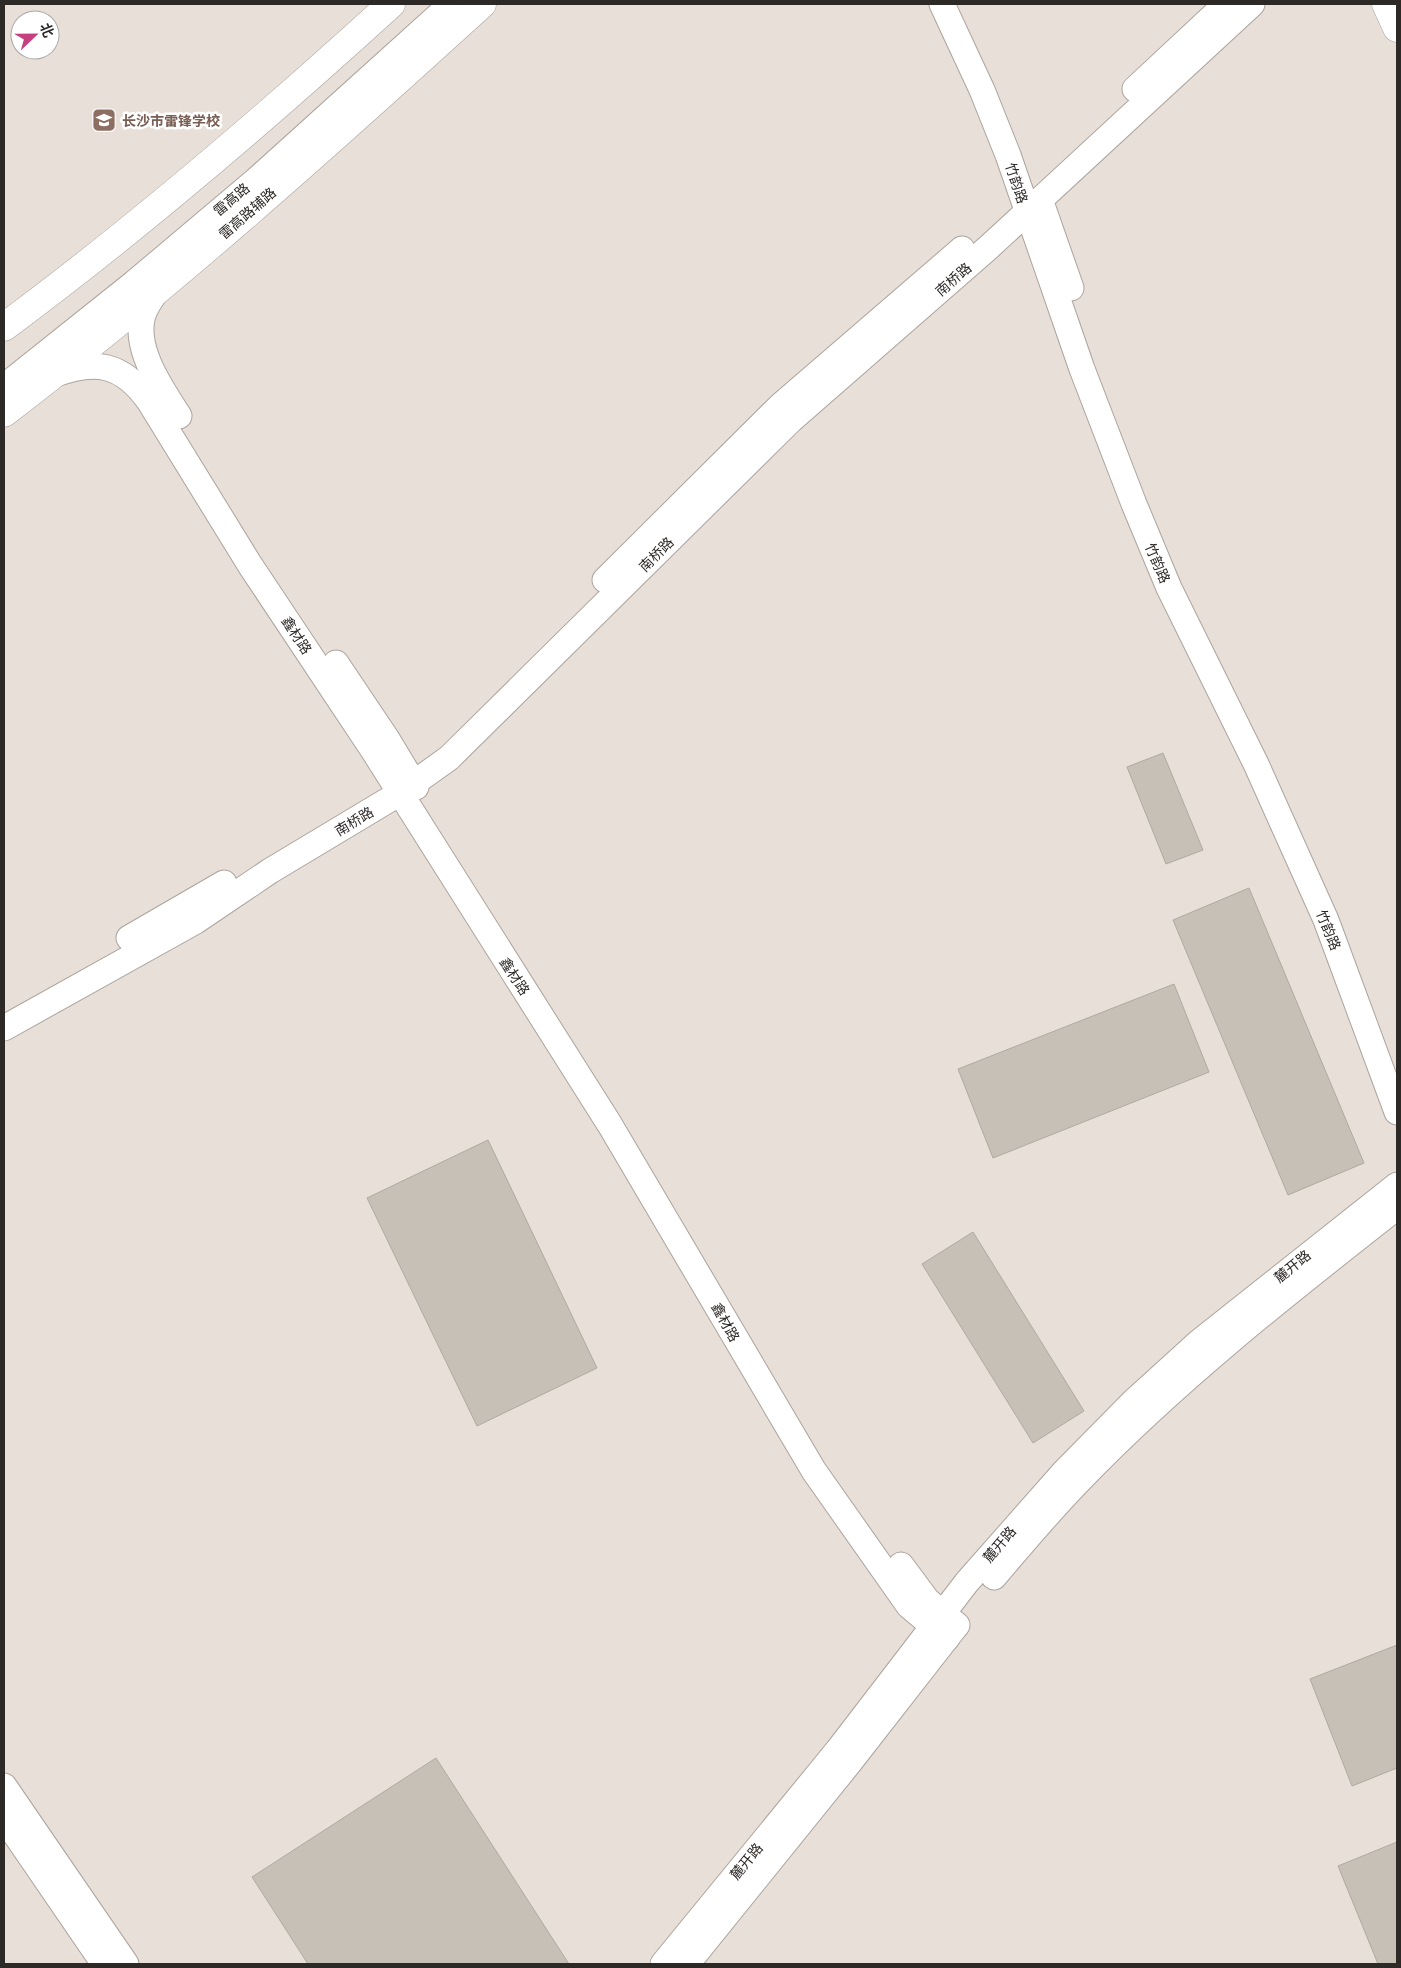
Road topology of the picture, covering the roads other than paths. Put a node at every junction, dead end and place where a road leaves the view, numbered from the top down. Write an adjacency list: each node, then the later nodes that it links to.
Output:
1 (391, 4): 13 (main road)
2 (436, 4): 14 (street, 雷高路)
3 (449, 4): 16 (street, 雷高路)
4 (482, 4): 12 (main road, 雷高路辅路)
5 (942, 4): 11 (main road, 竹韵路)
6 (959, 4): 11 (main road, 竹韵路)
7 (1226, 4): 11 (main road, 南桥路)
8 (1252, 4): 11 (main road, 南桥路)
9 (1386, 4): 10 (main road)
10 (1397, 28)
11 (1031, 198): 18 (main road, 南桥路); 21 (main road, 竹韵路); 22 (main road, 竹韵路)
12 (156, 292): 15 (main road, 雷高路辅路); 18 (main road, 鑫材路)
13 (4, 327)
14 (4, 373)
15 (53, 376): 17 (main road, 雷高路辅路); 18 (main road, 鑫材路)
16 (4, 385)
17 (4, 413)
18 (403, 782): 19 (main road, 南桥路); 20 (main road, 南桥路); 25 (main road, 鑫材路)
19 (4, 1008)
20 (4, 1028)
21 (1397, 1065)
22 (1397, 1112)
23 (1397, 1185): 25 (main road, 麓开路)
24 (1397, 1207): 25 (main road, 麓开路)
25 (945, 1626): 30 (main road, 麓开路); 31 (main road, 麓开路)
26 (4, 1786): 29 (main road)
27 (4, 1818): 28 (main road)
28 (104, 1964)
29 (126, 1964)
30 (663, 1964)
31 (687, 1964)

